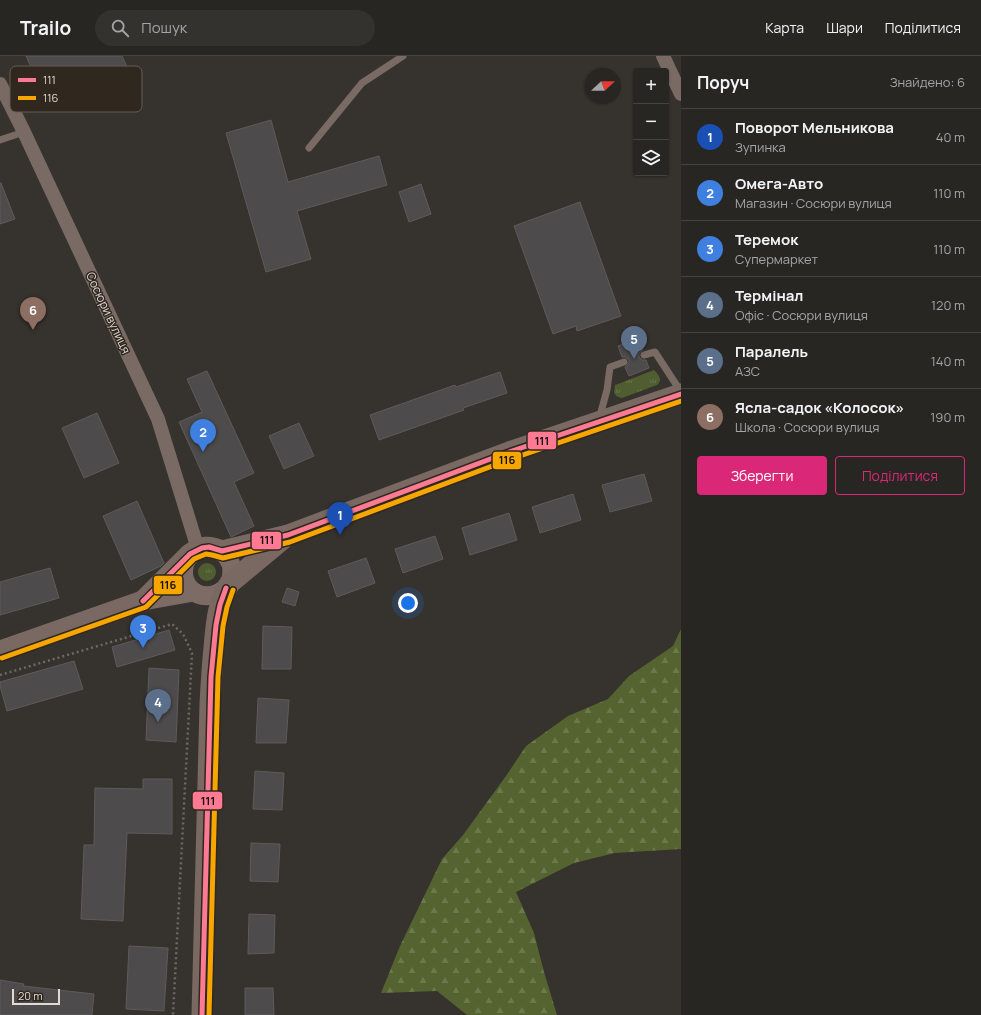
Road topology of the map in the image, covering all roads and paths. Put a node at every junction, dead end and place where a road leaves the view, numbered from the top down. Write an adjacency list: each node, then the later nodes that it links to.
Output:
1 (403, 56): 9 (lane)
2 (663, 56): 4 (street)
3 (0, 84): 5 (street, Сосюри вулиця)
4 (681, 94)
5 (10, 104)
6 (14, 112): 7 (street, Сосюри вулиця)
7 (24, 132): 8 (lane); 16 (street, Сосюри вулиця)
8 (0, 140)
9 (309, 148)
10 (644, 355): 12 (lane)
11 (624, 362): 13 (lane)
12 (681, 393): 13 (main road)
13 (598, 422): 14 (main road)
14 (288, 535): 15 (main road); 17 (main road)
15 (222, 551): 16 (main road); 17 (main road)
16 (194, 552): 18 (main road); 19 (main road)
17 (228, 586): 18 (main road); 23 (main road)
18 (194, 592): 19 (main road)
19 (143, 601): 20 (main road)
20 (0, 652)
21 (0, 675): 22 (path)
22 (173, 1015)
23 (202, 1015)

